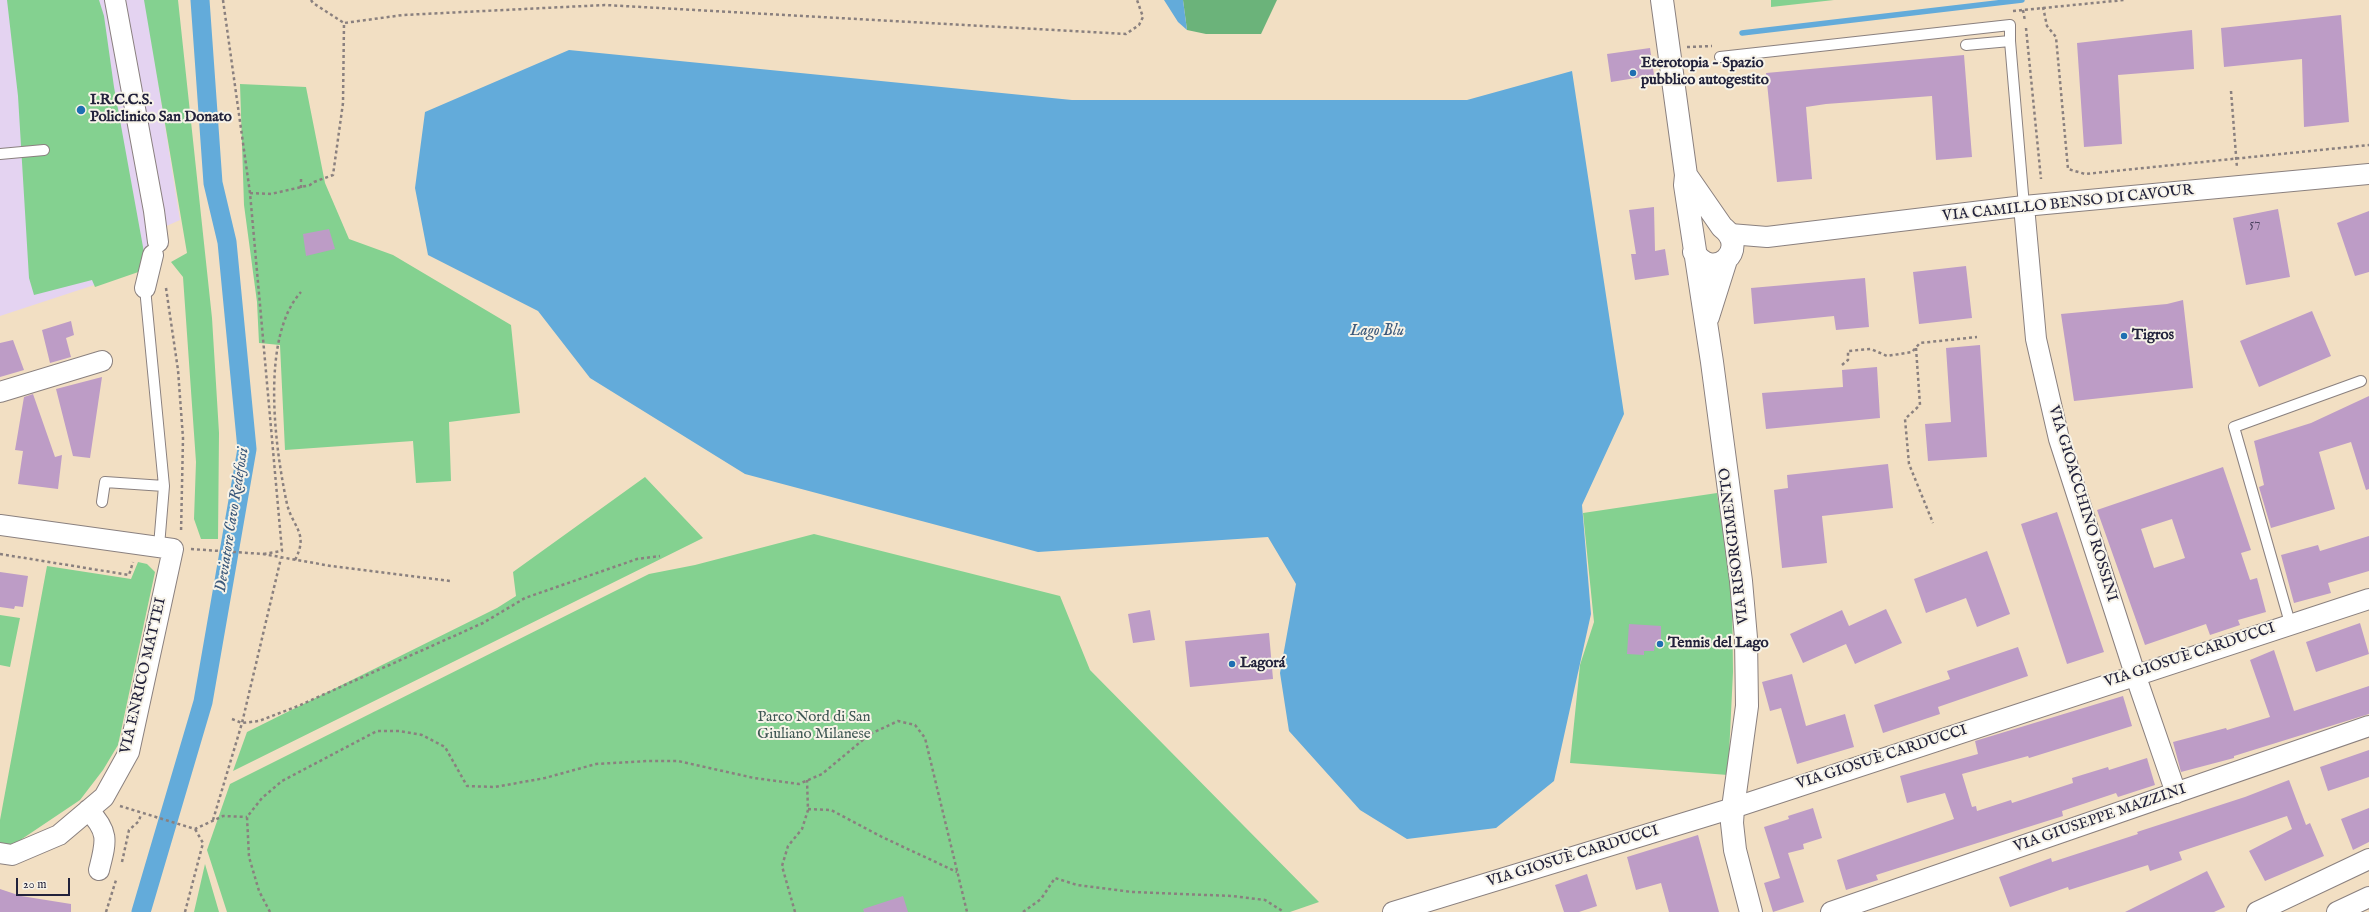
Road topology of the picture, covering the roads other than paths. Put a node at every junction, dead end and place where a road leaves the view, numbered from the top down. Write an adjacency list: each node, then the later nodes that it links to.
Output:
1 (115, 0): 13 (street)
2 (1662, 0): 9 (street, VIA RISORGIMENTO)
3 (2010, 41): 4 (lane); 5 (lane); 10 (lane)
4 (1966, 46)
5 (1720, 57)
6 (44, 150): 7 (lane)
7 (0, 154)
8 (2369, 174): 10 (street, VIA CAMILLO BENSO DI CAVOUR)
9 (1686, 176): 11 (street, VIA RISORGIMENTO); 12 (street, VIA RISORGIMENTO)
10 (2024, 206): 11 (street, VIA CAMILLO BENSO DI CAVOUR); 24 (street, VIA GIOACCHINO ROSSINI)
11 (1728, 242): 12 (street); 12 (street); 14 (street, VIA RISORGIMENTO)
12 (1694, 248): 14 (street, VIA RISORGIMENTO)
13 (144, 288): 18 (lane)
14 (1706, 322): 27 (street, VIA RISORGIMENTO)
15 (102, 361): 17 (street)
16 (2361, 381): 23 (lane)
17 (0, 392)
18 (164, 486): 19 (lane); 21 (lane)
19 (102, 502)
20 (0, 525): 21 (street)
21 (166, 547): 28 (street, VIA ENRICO MATTEI)
22 (2369, 599): 23 (street, VIA GIOSUÈ CARDUCCI)
23 (2290, 623): 24 (street, VIA GIOSUÈ CARDUCCI)
24 (2135, 674): 26 (street, VIA GIOACCHINO ROSSINI); 27 (street, VIA GIOSUÈ CARDUCCI)
25 (2369, 726): 26 (street, VIA GIUSEPPE MAZZINI)
26 (2176, 793): 35 (street, VIA GIUSEPPE MAZZINI)
27 (1733, 808): 33 (street, VIA GIOSUÈ CARDUCCI); 34 (street, VIA RISORGIMENTO)
28 (88, 810): 29 (street, VIA ENRICO MATTEI); 31 (street)
29 (0, 853)
30 (2369, 859): 36 (street)
31 (99, 870)
32 (2369, 897): 37 (street)
33 (1393, 912)
34 (1751, 912)
35 (1831, 912)
36 (2258, 912)
37 (2337, 912)

